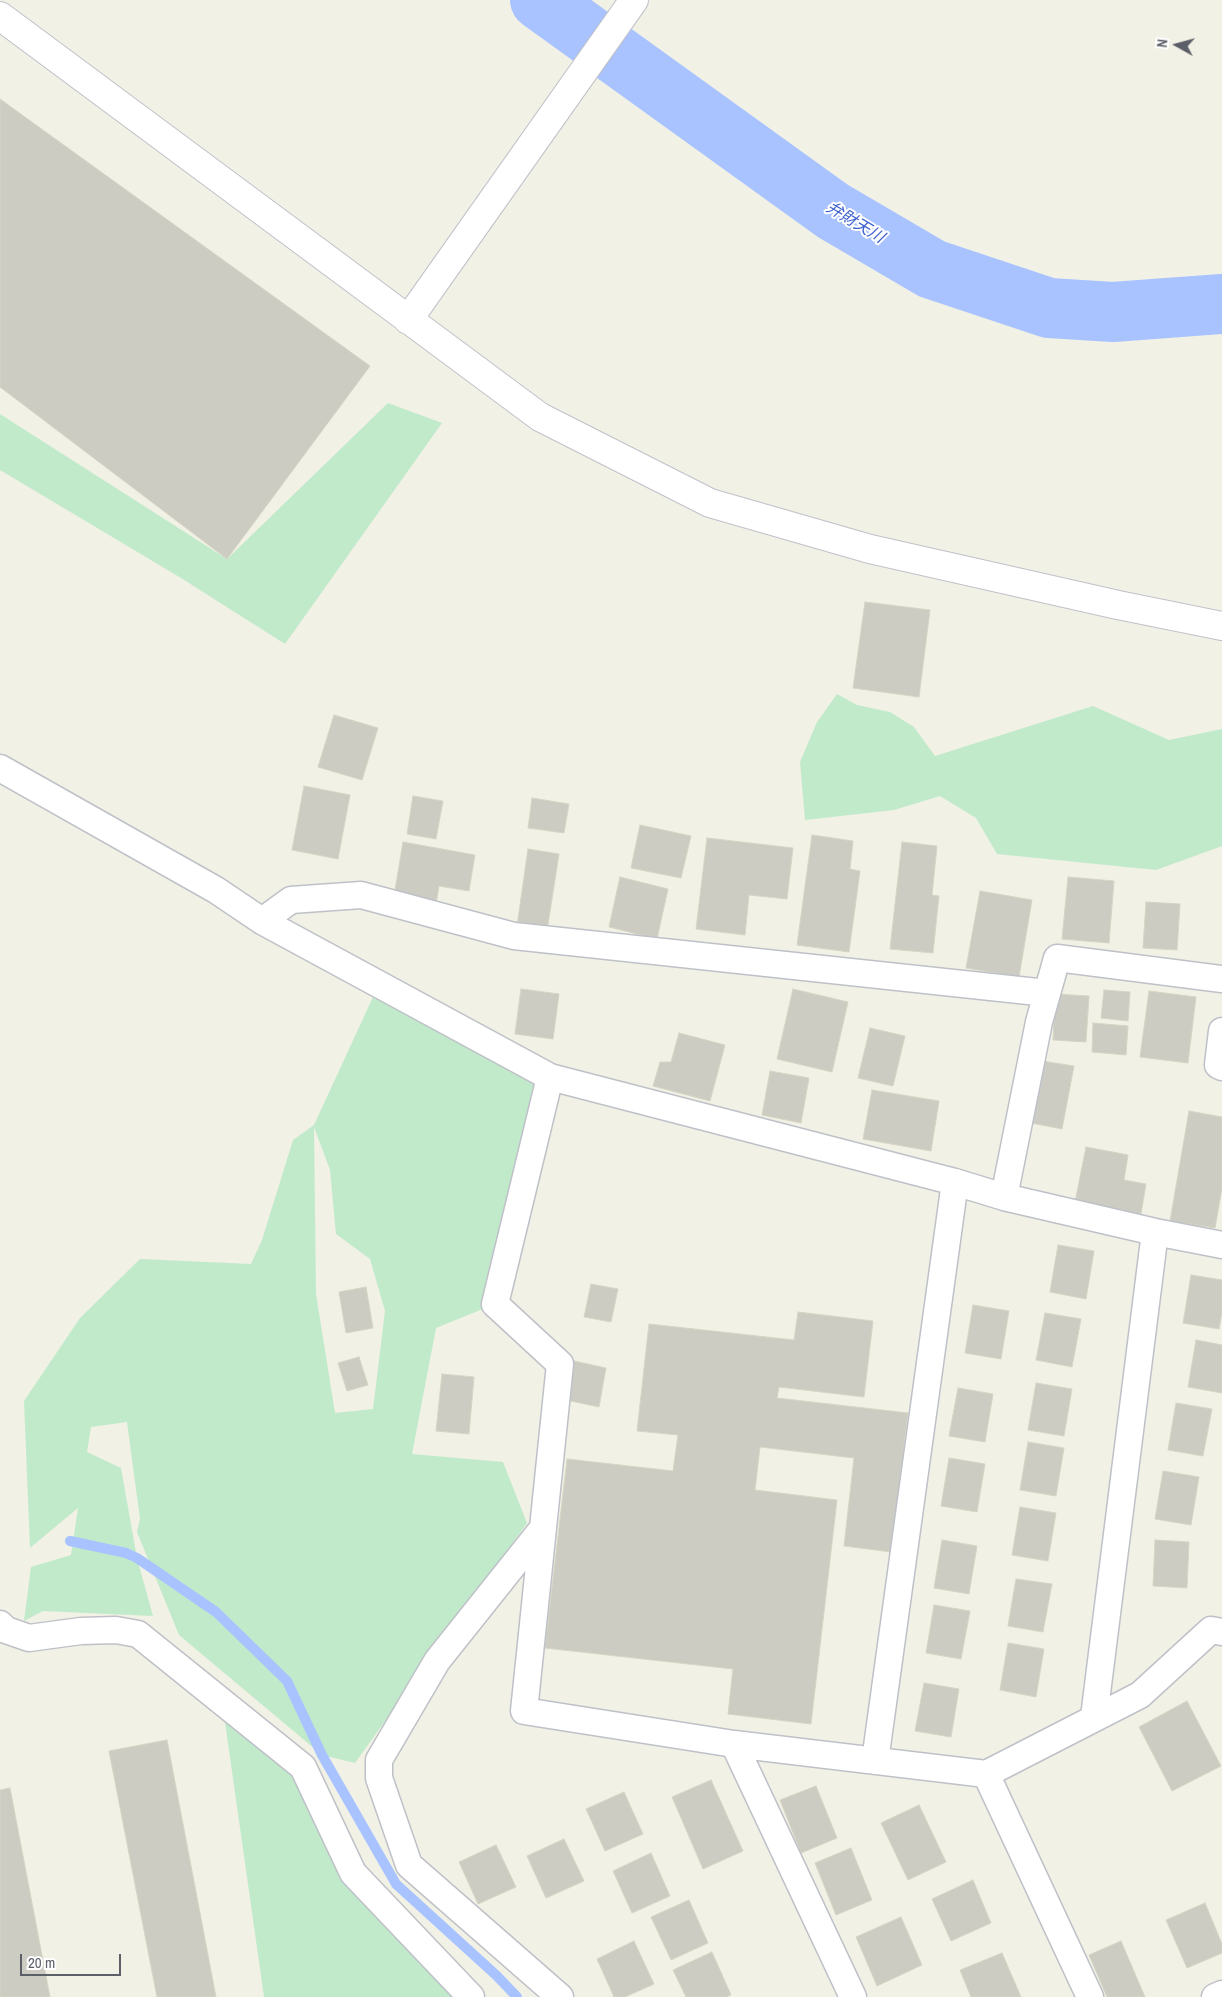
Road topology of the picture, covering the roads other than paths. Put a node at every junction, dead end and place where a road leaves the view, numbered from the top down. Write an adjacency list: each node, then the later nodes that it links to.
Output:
1 (634, 0): 3 (street)
2 (0, 16): 3 (street)
3 (408, 320): 4 (street)
4 (1222, 626)
5 (0, 768): 6 (street)
6 (262, 921): 8 (street); 11 (street)
7 (1222, 979): 8 (street)
8 (1046, 993): 13 (street)
9 (1222, 1031): 10 (street)
10 (1222, 1067)
11 (550, 1077): 12 (street); 16 (street)
12 (955, 1182): 13 (street); 21 (street)
13 (1004, 1197): 14 (street)
14 (1155, 1232): 15 (street); 19 (street)
15 (1222, 1245)
16 (543, 1528): 20 (street); 25 (street)
17 (0, 1624): 24 (street)
18 (1222, 1632): 19 (street)
19 (1094, 1717): 22 (street)
20 (734, 1744): 21 (street); 26 (street)
21 (875, 1761): 22 (street)
22 (986, 1774): 27 (street)
23 (1222, 1994): 28 (street)
24 (471, 1997)
25 (560, 1997)
26 (853, 1997)
27 (1090, 1997)
28 (1215, 1997)

